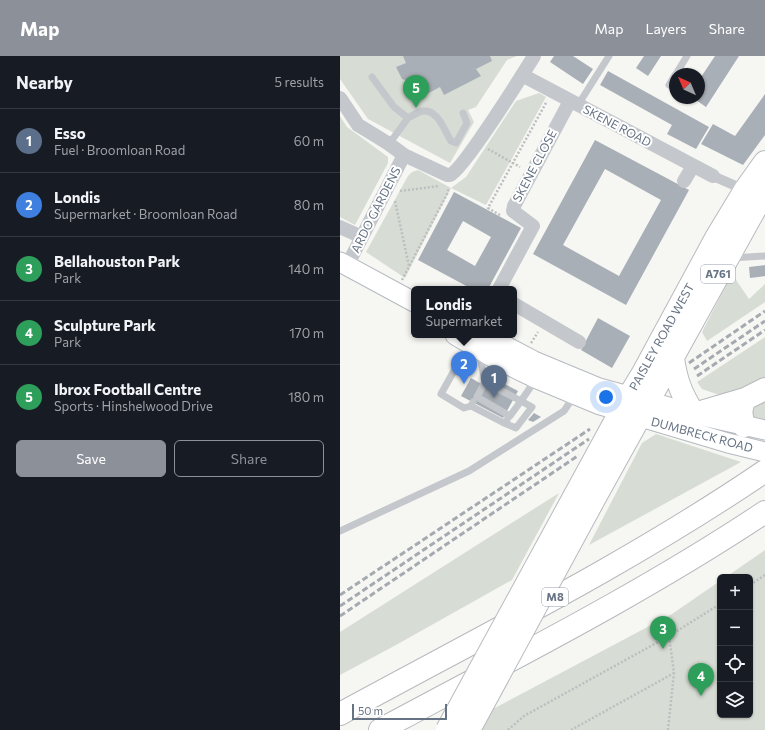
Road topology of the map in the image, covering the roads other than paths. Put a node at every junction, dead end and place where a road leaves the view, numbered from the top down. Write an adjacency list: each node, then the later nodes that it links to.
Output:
1 (534, 56): 5 (street)
2 (609, 56): 8 (lane)
3 (686, 56): 4 (lane)
4 (679, 68)
5 (522, 75): 8 (street, SKENE ROAD); 12 (street)
6 (372, 77): 10 (lane)
7 (340, 98): 11 (street)
8 (574, 103): 14 (street, SKENE ROAD); 23 (street, SKENE CLOSE)
9 (463, 113): 10 (lane)
10 (408, 118): 11 (lane)
11 (389, 144): 12 (street)
12 (404, 155): 19 (street, ARDO GARDENS)
13 (765, 162): 17 (main road, PAISLEY ROAD WEST / A761)
14 (692, 166): 15 (street, SKENE ROAD); 16 (street)
15 (713, 176): 17 (street)
16 (684, 182)
17 (758, 199): 21 (main road, PAISLEY ROAD WEST / A761); 38 (main road, PAISLEY ROAD WEST / A761)
18 (340, 227): 19 (street)
19 (362, 237): 22 (street, ARDO GARDENS)
20 (765, 256): 21 (lane)
21 (727, 258): 29 (main road, PAISLEY ROAD WEST / A761)
22 (344, 264): 24 (main road)
23 (501, 286)
24 (409, 300)
25 (517, 306): 27 (street)
26 (463, 338): 28 (main road)
27 (579, 342)
28 (479, 344): 30 (main road); 31 (lane); 37 (lane); 38 (main road)
29 (673, 358): 38 (main road, PAISLEY ROAD WEST / A761); 39 (main road)
30 (536, 379): 33 (main road); 36 (lane)
31 (485, 382): 34 (lane); 36 (lane)
32 (765, 390): 35 (main road)
33 (576, 394): 38 (main road); 47 (lane)
34 (477, 397): 37 (lane); 40 (lane)
35 (745, 399): 39 (main road); 42 (main road)
36 (521, 401): 40 (lane); 41 (lane)
37 (471, 406): 41 (lane)
38 (635, 407): 39 (main road, DUMBRECK ROAD); 43 (main road, DUMBRECK ROAD); 45 (main road, PAISLEY ROAD WEST / A761)
39 (694, 414): 42 (main road, DUMBRECK ROAD)
40 (510, 416): 41 (lane)
41 (504, 423)
42 (755, 428): 43 (main road)
43 (759, 450)
44 (765, 471): 48 (main road, M8)
45 (584, 499): 52 (main road, A761, bridge); 55 (main road, bridge)
46 (765, 512): 50 (main road)
47 (340, 531)
48 (595, 576): 49 (main road); 51 (main road, M8)
49 (340, 698)
50 (425, 706): 53 (main road); 54 (main road)
51 (340, 714)
52 (469, 729)
53 (380, 730)
54 (390, 730)
55 (447, 730)

